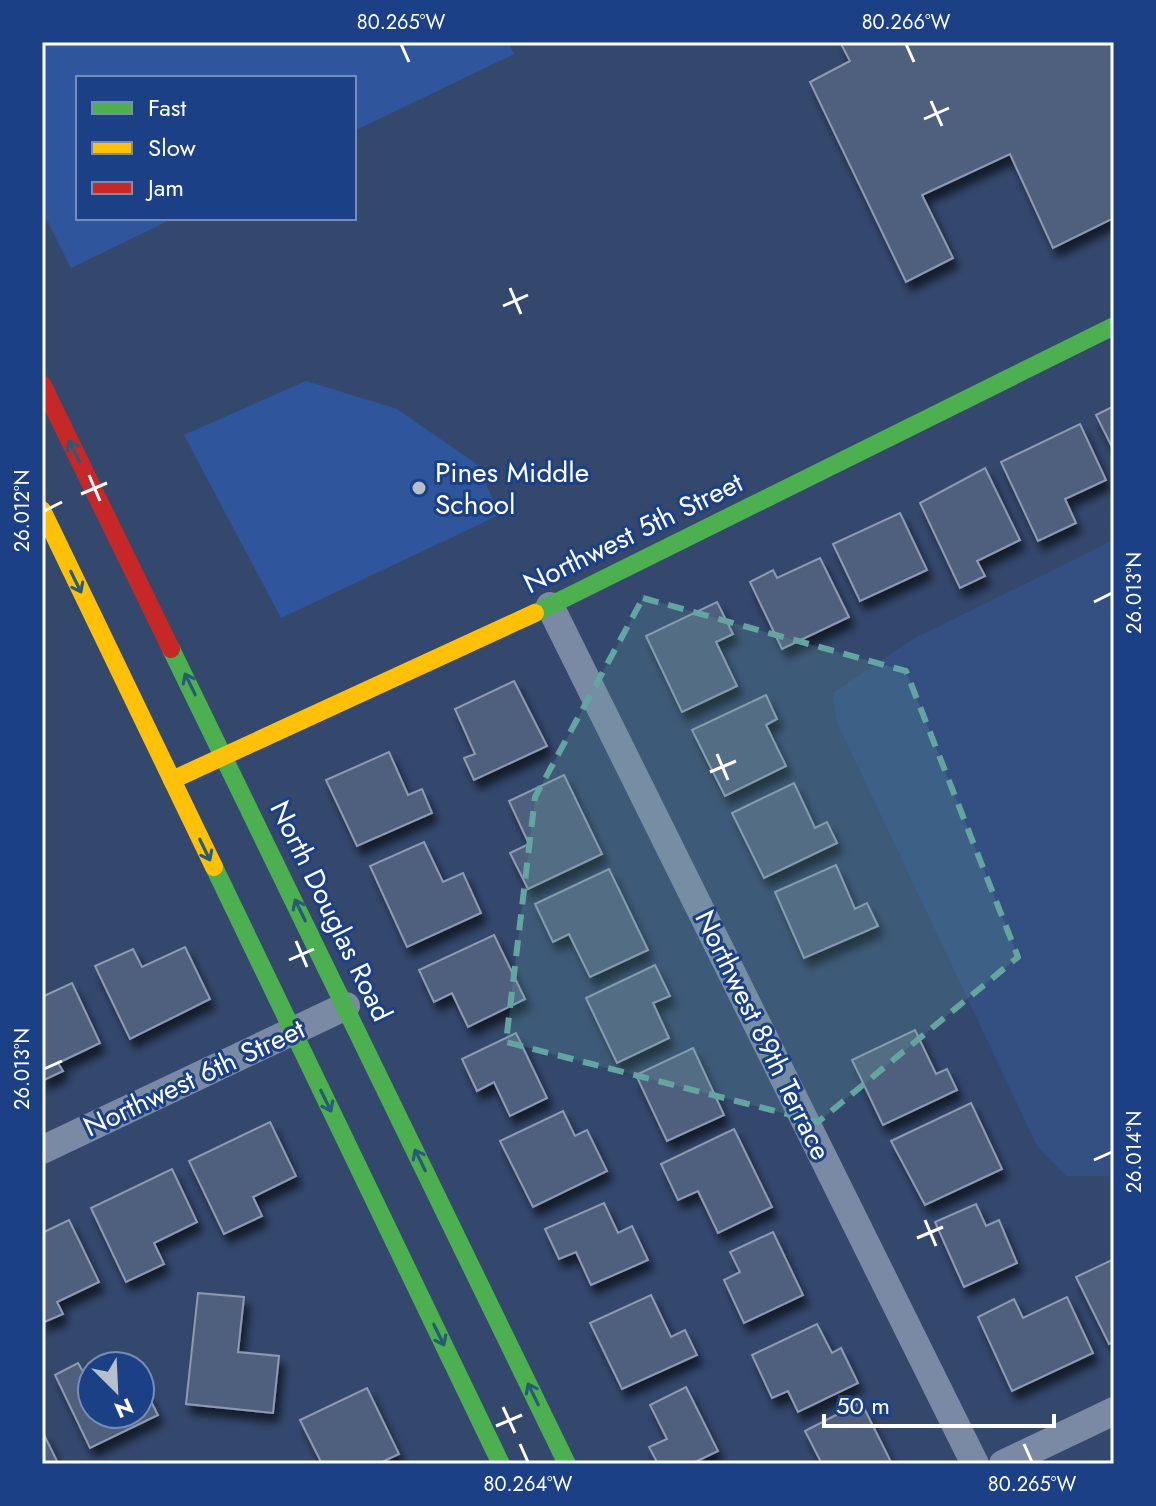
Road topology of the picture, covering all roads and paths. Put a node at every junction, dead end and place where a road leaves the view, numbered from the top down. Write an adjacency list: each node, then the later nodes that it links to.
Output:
1 (1114, 326): 4 (main road, Northwest 5th Street)
2 (42, 384): 5 (main road, North Douglas Road, one-way to 2)
3 (42, 510): 6 (main road, one-way to 6)
4 (550, 606): 5 (main road, Northwest 5th Street); 13 (street, Northwest 89th Terrace)
5 (224, 754): 6 (main road, Northwest 5th Street); 7 (main road, North Douglas Road, one-way to 5)
6 (172, 780): 8 (main road, one-way to 8)
7 (346, 1006): 8 (street, Northwest 6th Street); 12 (main road, North Douglas Road, one-way to 7)
8 (292, 1031): 9 (street, Northwest 6th Street); 11 (main road, one-way to 11)
9 (42, 1150)
10 (1114, 1411): 14 (street)
11 (501, 1464)
12 (567, 1464)
13 (975, 1464)
14 (1003, 1464)

